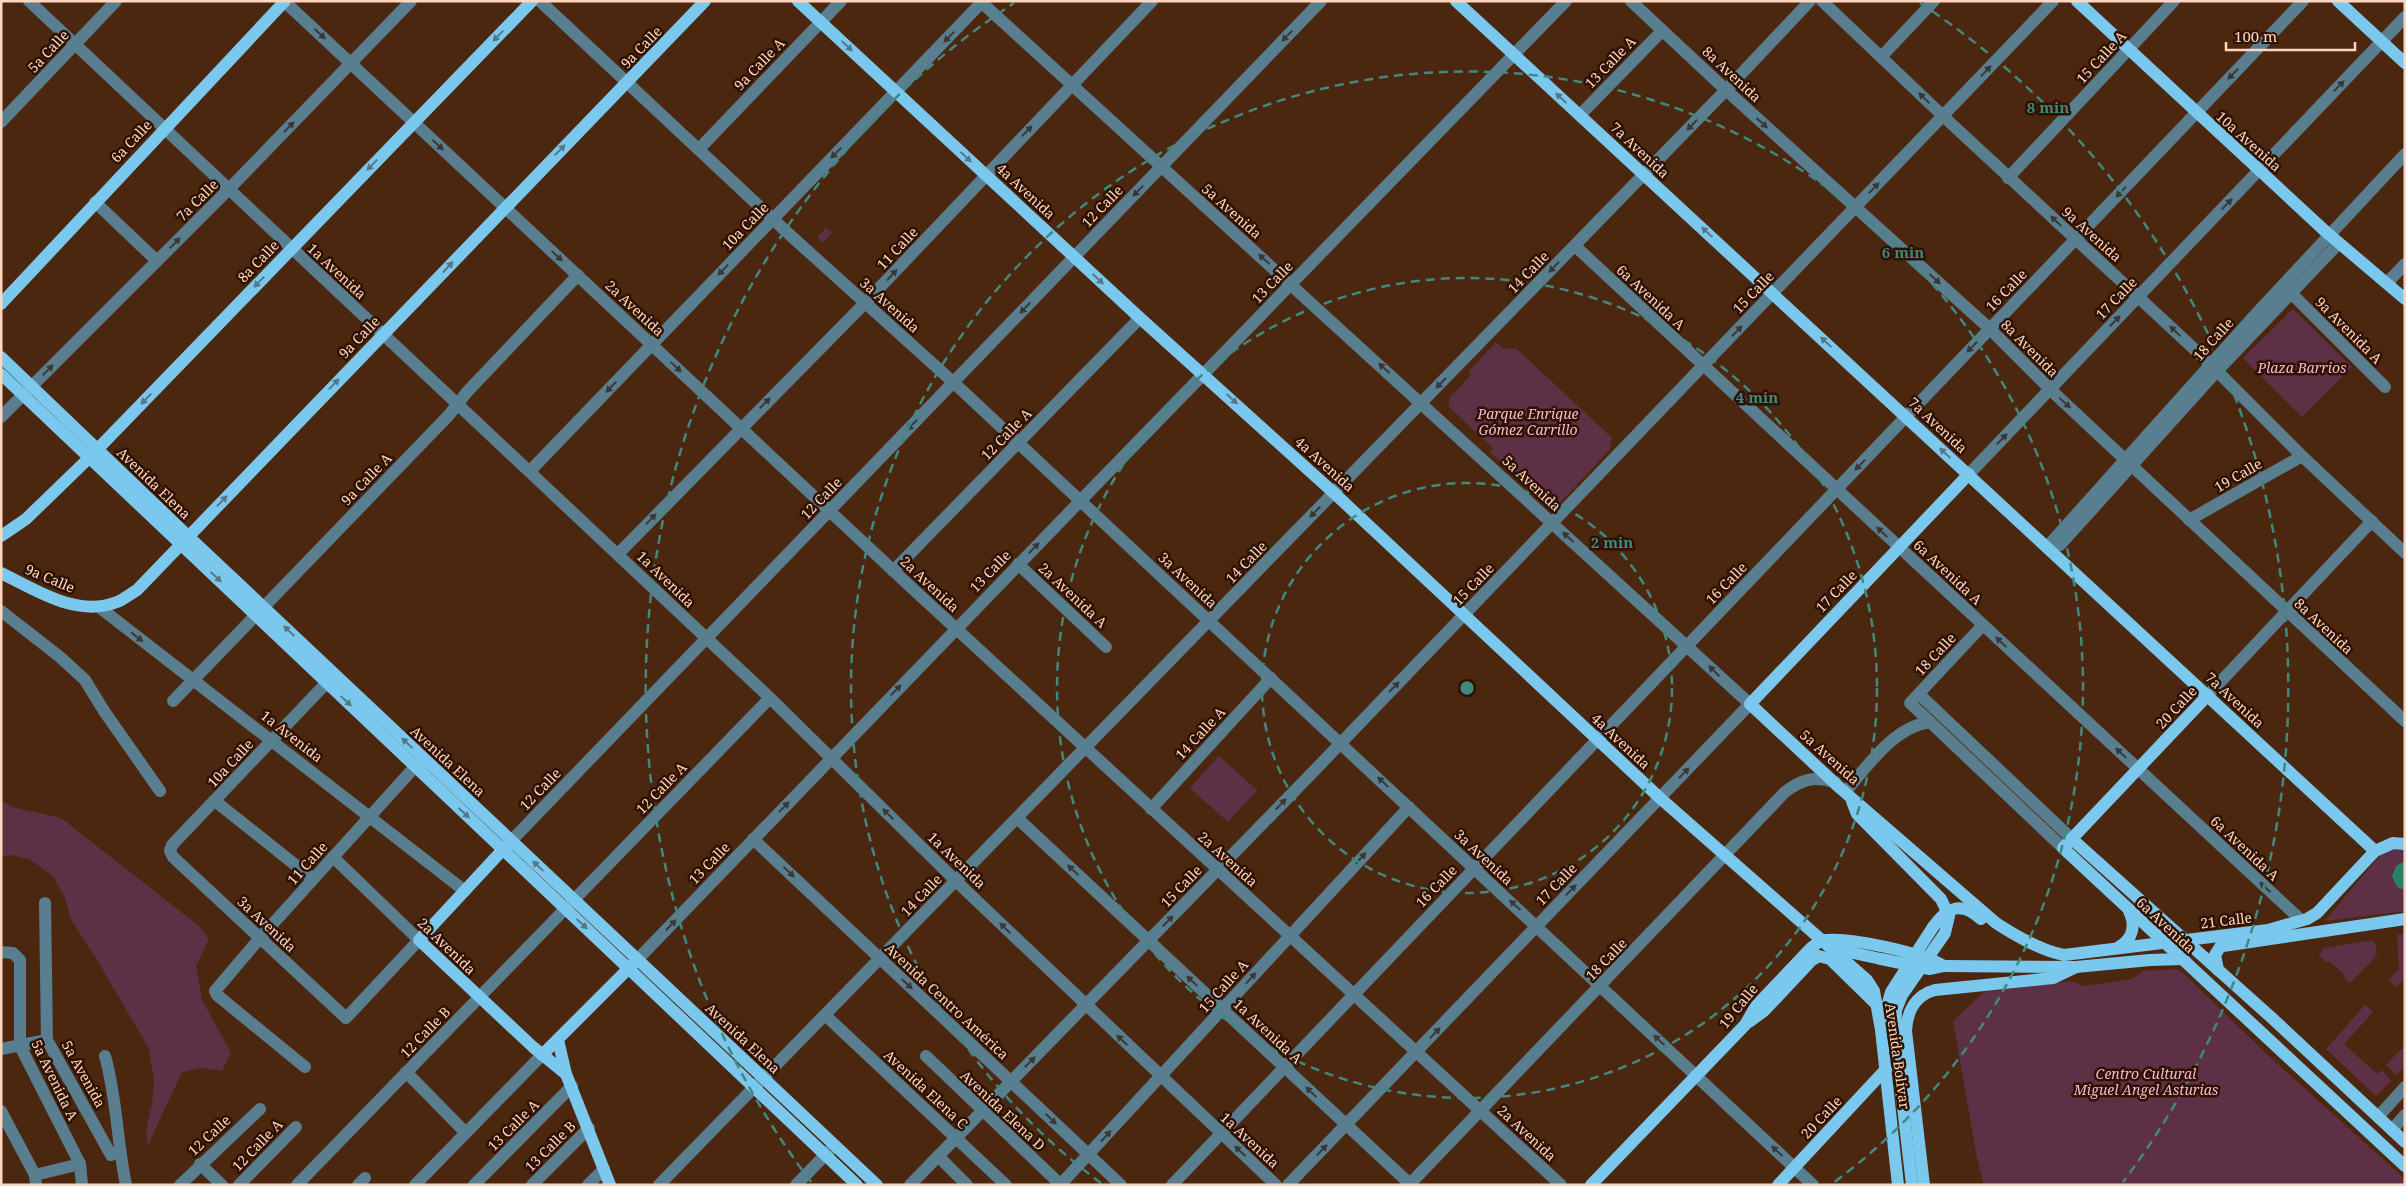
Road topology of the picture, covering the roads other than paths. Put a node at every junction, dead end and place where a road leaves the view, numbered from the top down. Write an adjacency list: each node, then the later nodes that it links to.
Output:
1 (29, 1): 28 (street, 1a Avenida)
2 (116, 1): 28 (street, 5a Calle)
3 (411, 1): 33 (street, 7a Calle)
4 (532, 1): 42 (main road, 8a Calle, one-way to 42)
5 (540, 1): 34 (street, 3a Avenida)
6 (705, 1): 34 (main road, 9a Calle)
7 (798, 1): 25 (main road, 4a Avenida)
8 (842, 1): 25 (street, 9a Calle A)
9 (1152, 1): 35 (street, 11 Calle)
10 (1321, 1): 46 (street, 12 Calle, one-way to 46)
11 (1456, 1): 30 (main road, 7a Avenida)
12 (1566, 1): 30 (street, 13 Calle)
13 (1631, 1): 26 (street, 8a Avenida)
14 (1810, 1): 36 (street, 14 Calle)
15 (1822, 1): 31 (street, 9a Avenida)
16 (1934, 1): 31 (street)
17 (2053, 1): 40 (street, 15 Calle, one-way to 17)
18 (2077, 1): 29 (main road, 10a Avenida)
19 (2174, 1): 29 (street, 15 Calle A)
20 (2303, 1): 38 (street, 16 Calle, one-way to 38)
21 (2338, 1): 27 (main road)
22 (285, 2): 33 (street, 2a Avenida, one-way to 33); 43 (main road, 6a Calle)
23 (982, 2): 35 (street, 5a Avenida); 37 (street, 10a Calle, one-way to 37)
24 (2405, 17): 27 (street, 17 Calle)
25 (820, 22): 37 (main road, 4a Avenida, one-way to 37); 44 (street, 9a Calle A)
26 (1662, 30): 36 (street, 8a Avenida); 39 (street, 13 Calle A)
27 (2382, 41): 32 (main road); 47 (street, 17 Calle, one-way to 27)
28 (74, 44): 41 (street, 5a Calle); 43 (street, 1a Avenida)
29 (2128, 51): 38 (main road, 10a Avenida); 50 (street, 15 Calle A)
30 (1514, 54): 39 (main road, 7a Avenida, one-way to 30); 65 (street, 13 Calle)
31 (1881, 57): 40 (street, 9a Avenida, one-way to 31)
32 (2405, 63)
33 (351, 64): 42 (street, 2a Avenida); 51 (street, 7a Calle, one-way to 33)
34 (628, 83): 44 (street, 3a Avenida); 53 (main road, 9a Calle, one-way to 34)
35 (1072, 84): 46 (street, 5a Avenida); 49 (street, 11 Calle, one-way to 35)
36 (1726, 90): 48 (street, 14 Calle, one-way to 48); 54 (street, 8a Avenida, one-way to 54)
37 (896, 92): 49 (main road, 4a Avenida, one-way to 49); 55 (street, 10a Calle, one-way to 55)
38 (2196, 113): 47 (main road, 10a Avenida); 56 (street, 16 Calle, one-way to 56)
39 (1580, 115): 48 (main road, 7a Avenida)
40 (1943, 116): 50 (street, 9a Avenida); 54 (street, 15 Calle, one-way to 40)
41 (1, 122)
42 (414, 122): 53 (street, 2a Avenida, one-way to 53); 59 (main road, 8a Calle, one-way to 59)
43 (163, 129): 51 (street, 1a Avenida); 52 (main road, 6a Calle)
44 (699, 149): 55 (street, 3a Avenida)
45 (2405, 154): 57 (street, 18 Calle)
46 (1162, 166): 60 (street, 12 Calle, one-way to 60); 65 (street, 5a Avenida, one-way to 46)
47 (2259, 170): 57 (main road, 10a Avenida); 68 (street, 17 Calle, one-way to 47)
48 (1644, 174): 58 (street, 14 Calle); 66 (main road, 7a Avenida, one-way to 48)
49 (986, 175): 60 (main road, 4a Avenida); 70 (street, 11 Calle, one-way to 49)
50 (2008, 178): 56 (street, 9a Avenida, one-way to 50)
51 (228, 190): 59 (street, 1a Avenida); 61 (street, 7a Calle, one-way to 51)
52 (95, 202): 61 (street); 71 (main road, 6a Calle)
53 (504, 207): 63 (street, 2a Avenida, one-way to 63); 74 (main road, 9a Calle, one-way to 53)
54 (1856, 207): 66 (street, 15 Calle); 73 (street, 8a Avenida, one-way to 73)
55 (773, 219): 70 (street, 3a Avenida); 75 (street, 10a Calle, one-way to 75)
56 (2075, 239): 68 (street, 9a Avenida); 73 (street, 16 Calle)
57 (2335, 239): 64 (main road, 10a Avenida); 67 (street, 18 Calle); 78 (street, 18 Calle)
58 (1575, 246): 77 (street, 6a Avenida A); 85 (street, 14 Calle, one-way to 85)
59 (292, 249): 74 (street, 1a Avenida); 91 (main road, 8a Calle, one-way to 91)
60 (1074, 257): 72 (main road, 4a Avenida, one-way to 72); 81 (street, 12 Calle, one-way to 81)
61 (157, 261): 84 (street, 7a Calle, one-way to 61)
62 (2405, 264): 64 (street)
63 (578, 275): 75 (street, 2a Avenida); 86 (street, 9a Calle A)
64 (2387, 283): 69 (main road, 10a Avenida)
65 (1291, 284): 80 (street, 13 Calle); 85 (street, 5a Avenida, one-way to 65)
66 (1773, 293): 77 (street, 15 Calle, one-way to 66); 87 (main road, 7a Avenida, one-way to 66)
67 (2292, 294): 78 (street, 18 Calle); 82 (street, 9a Avenida A)
68 (2138, 296): 78 (street, 9a Avenida, one-way to 68); 83 (street, 17 Calle, one-way to 68)
69 (2405, 299)
70 (865, 303): 81 (street, 3a Avenida); 89 (street, 11 Calle, one-way to 70)
71 (1, 304)
72 (1140, 318): 80 (main road, 4a Avenida); 90 (street, 12 Calle A)
73 (1990, 329): 83 (street, 8a Avenida); 87 (street, 16 Calle, one-way to 87)
74 (383, 334): 86 (street, 1a Avenida); 104 (main road, 9a Calle, one-way to 74)
75 (652, 344): 89 (street, 2a Avenida, one-way to 89); 94 (street, 10a Calle, one-way to 94)
76 (1, 357): 84 (main road, Avenida Elena)
77 (1703, 366): 96 (street, 6a Avenida A); 102 (street, 15 Calle)
78 (2214, 368): 92 (street, 9a Avenida); 93 (street, 18 Calle)
79 (1, 374): 84 (main road, Avenida Elena)
80 (1205, 375): 97 (main road, 4a Avenida, one-way to 97); 98 (street, 13 Calle)
81 (954, 382): 90 (street, 3a Avenida); 99 (street, 12 Calle, one-way to 99)
82 (2385, 387)
83 (2050, 389): 93 (street, 8a Avenida, one-way to 93); 95 (street, 17 Calle, one-way to 83)
84 (28, 391): 88 (street, 7a Calle); 91 (main road, Avenida Elena)
85 (1422, 403): 97 (street, 14 Calle); 102 (street, 5a Avenida)
86 (458, 404): 94 (street, 1a Avenida); 114 (street, 9a Calle A)
87 (1906, 416): 95 (main road, 7a Avenida, one-way to 87); 96 (street, 16 Calle, one-way to 96)
88 (1, 417)
89 (741, 427): 99 (street, 2a Avenida); 108 (street, 11 Calle, one-way to 89)
90 (1018, 444): 98 (street, 3a Avenida); 110 (street, 12 Calle A)
91 (93, 453): 103 (main road, 8a Calle); 104 (main road, Avenida Elena)
92 (2302, 456): 100 (street, 19 Calle); 101 (street, 9a Avenida)
93 (2129, 463): 100 (street, 8a Avenida); 106 (street, 18 Calle)
94 (530, 471): 108 (street, 1a Avenida)
95 (1969, 474): 105 (main road, 17 Calle); 106 (main road, 7a Avenida)
96 (1836, 490): 105 (street, 6a Avenida A, one-way to 96); 121 (street, 16 Calle)
97 (1334, 493): 116 (main road, 4a Avenida); 117 (street, 14 Calle, one-way to 117)
98 (1080, 501): 109 (street, 13 Calle, one-way to 98); 117 (street, 3a Avenida)
99 (830, 511): 110 (street, 2a Avenida); 120 (street, 12 Calle)
100 (2189, 520): 115 (street, 8a Avenida)
101 (2372, 521): 107 (street, 9a Avenida); 115 (street, 20 Calle)
102 (1552, 523): 116 (street, 15 Calle); 121 (street, 5a Avenida, one-way to 102)
103 (1, 536)
104 (184, 540): 112 (main road, 9a Calle); 114 (main road, Avenida Elena)
105 (1899, 548): 118 (street, 6a Avenida A); 130 (main road, 17 Calle)
106 (2050, 550): 126 (main road, 7a Avenida)
107 (2405, 553)
108 (618, 554): 120 (street, 1a Avenida)
109 (1018, 564): 119 (street, 13 Calle); 122 (street, 2a Avenida A)
110 (893, 571): 119 (street, 2a Avenida)
111 (1, 573): 112 (main road, 9a Calle)
112 (99, 607): 125 (street, 1a Avenida, one-way to 125)
113 (1, 611): 141 (street)
114 (260, 611): 123 (main road, Avenida Elena); 125 (street, 9a Calle A)
115 (2286, 612): 126 (street, 20 Calle); 131 (street, 8a Avenida)
116 (1465, 614): 134 (main road, 4a Avenida); 135 (street, 15 Calle, one-way to 116)
117 (1210, 621): 124 (street, 3a Avenida); 136 (street, 14 Calle)
118 (1983, 625): 128 (street, 18 Calle); 139 (street, 6a Avenida A, one-way to 118)
119 (955, 628): 136 (street, 2a Avenida); 137 (street, 13 Calle, one-way to 119)
120 (706, 639): 127 (street, 1a Avenida); 152 (street, 12 Calle)
121 (1688, 645): 130 (street, 5a Avenida, one-way to 121); 134 (street, 16 Calle)
122 (1106, 647)
123 (330, 678): 133 (street, 10a Calle); 138 (main road, Avenida Elena)
124 (1271, 678): 135 (street, 3a Avenida); 146 (street, 14 Calle A)
125 (193, 680): 129 (street, 9a Calle A); 133 (street, 1a Avenida)
126 (2208, 695): 139 (main road, 20 Calle); 155 (main road, 7a Avenida)
127 (770, 698): 137 (street, 1a Avenida); 164 (street, 12 Calle A)
128 (1914, 698): 132 (street, 6a Avenida); 150 (street, 6a Avenida)
129 (173, 701)
130 (1750, 704): 140 (main road, 5a Avenida); 143 (street, 17 Calle, one-way to 130)
131 (2405, 721)
132 (1930, 722): 142 (street); 153 (street, 6a Avenida)
133 (272, 740): 144 (street, 10a Calle); 147 (street, 1a Avenida)
134 (1597, 740): 143 (main road, 4a Avenida); 158 (street, 16 Calle)
135 (1340, 743): 145 (street, 3a Avenida, one-way to 135); 159 (street, 15 Calle, one-way to 135)
136 (1086, 748): 146 (street, 2a Avenida); 148 (street, 14 Calle)
137 (831, 757): 149 (street, 13 Calle, one-way to 137); 161 (street, 1a Avenida, one-way to 137)
138 (419, 762): 147 (street, 11 Calle); 152 (main road, Avenida Elena)
139 (2138, 769): 150 (main road, 20 Calle); 167 (street, 6a Avenida A, one-way to 139)
140 (1834, 782): 142 (main road, 5a Avenida); 156 (street, 18 Calle)
141 (160, 791)
142 (1847, 794): 180 (main road, 5a Avenida); 272 (main road)
143 (1660, 798): 156 (main road, 4a Avenida); 168 (street, 17 Calle, one-way to 143)
144 (214, 801): 154 (street, 10a Calle); 160 (street)
145 (1409, 807): 158 (street, 3a Avenida); 171 (street, 15 Calle A, one-way to 145)
146 (1151, 809): 159 (street, 2a Avenida)
147 (370, 816): 157 (street, 11 Calle); 162 (street, 1a Avenida)
148 (1017, 818): 161 (street, 14 Calle); 174 (street, 1a Avenida A, one-way to 148)
149 (753, 839): 182 (street, Avenida Centro América, one-way to 182); 184 (street, 13 Calle, one-way to 149)
150 (2072, 839): 153 (main road, 20 Calle); 175 (main road, 6a Avenida)
151 (2405, 844): 155 (main road)
152 (508, 845): 162 (main road, 12 Calle); 164 (main road, Avenida Elena)
153 (2063, 848): 165 (main road, 6a Avenida)
154 (170, 851): 172 (street, 3a Avenida)
155 (2375, 851): 167 (main road, 21 Calle)
156 (1725, 856): 178 (main road, 4a Avenida); 188 (street, 18 Calle)
157 (333, 857): 160 (street, 11 Calle); 173 (street, 2a Avenida)
158 (1474, 868): 168 (street, 3a Avenida, one-way to 158); 189 (street, 16 Calle)
159 (1218, 869): 171 (street, 2a Avenida); 174 (street, 15 Calle, one-way to 159)
160 (312, 879): 172 (street, 11 Calle)
161 (956, 881): 182 (street, 14 Calle); 192 (street, 1a Avenida, one-way to 161)
162 (465, 891): 173 (main road, 12 Calle)
163 (45, 903): 198 (street, 5a Avenida)
164 (569, 904): 184 (main road, Avenida Elena); 190 (street, 12 Calle B)
165 (2129, 911): 176 (main road, 6a Avenida); 177 (main road)
166 (2405, 918): 169 (main road, 21 Calle)
167 (2301, 920): 170 (main road, 21 Calle)
168 (1537, 926): 188 (street, 3a Avenida); 202 (street, 17 Calle, one-way to 168)
169 (2332, 928): 170 (main road); 187 (main road, 21 Calle)
170 (2268, 930): 175 (main road, 21 Calle)
171 (1290, 935): 189 (street, 2a Avenida); 193 (street, 15 Calle A, one-way to 171)
172 (260, 938): 195 (street, 3a Avenida); 206 (street, 11 Calle)
173 (418, 940): 190 (main road, 2a Avenida); 195 (street, 12 Calle)
174 (1149, 940): 192 (street, 15 Calle); 193 (street, 1a Avenida A, one-way to 174)
175 (2184, 940): 176 (main road, 21 Calle); 181 (main road, 6a Avenida)
176 (2163, 943): 177 (main road, 21 Calle); 183 (main road, 6a Avenida)
177 (2119, 947): 180 (main road, 21 Calle)
178 (1832, 948): 185 (main road, bridge); 191 (main road, Avenida Bolívar)
179 (1, 952): 200 (street, 5a Avenida A)
180 (2051, 952): 197 (main road, 21 Calle, bridge)
181 (2204, 958): 183 (main road); 187 (main road, 6a Avenida)
182 (880, 959): 194 (street, 14 Calle); 214 (street, Avenida Centro América, one-way to 214)
183 (2181, 959): 186 (main road); 238 (main road, 6a Avenida)
184 (633, 964): 199 (main road, 13 Calle); 213 (main road, Avenida Elena); 217 (main road, Avenida Elena)
185 (1944, 966): 186 (main road); 196 (main road, 19 Calle, bridge)
186 (2076, 967): 273 (main road)
187 (2218, 970): 223 (main road, 6a Avenida)
188 (1601, 986): 211 (street, 3a Avenida, one-way to 188); 221 (street, 18 Calle)
189 (1354, 994): 202 (street, 2a Avenida); 207 (street, 16 Calle)
190 (479, 998): 203 (main road, 2a Avenida); 209 (street, 12 Calle B)
191 (1876, 1004): 196 (main road); 197 (main road, Avenida Bolívar)
192 (1085, 1005): 212 (street, 1a Avenida, one-way to 192); 214 (street, 15 Calle, one-way to 192)
193 (1222, 1009): 207 (street, 1a Avenida A); 212 (street, 15 Calle A)
194 (825, 1016): 213 (street, 14 Calle); 230 (street, Avenida Elena C)
195 (346, 1018)
196 (1745, 1025): 211 (main road, 19 Calle)
197 (1881, 1030): 208 (main road, Avenida Bolívar)
198 (48, 1040): 200 (street); 233 (street, 5a Avenida)
199 (558, 1040): 203 (main road, 13 Calle); 210 (main road)
200 (20, 1046): 201 (street); 236 (street, 5a Avenida A)
201 (1, 1050)
202 (1416, 1052): 221 (street, 2a Avenida); 224 (street, 17 Calle)
203 (542, 1055): 210 (main road, 2a Avenida); 228 (street, 13 Calle)
204 (104, 1056): 233 (street)
205 (926, 1056): 219 (street, Avenida Elena D)
206 (304, 1067)
207 (1284, 1067): 224 (street, 1a Avenida A, one-way to 207); 229 (street, 16 Calle)
208 (1886, 1069): 239 (main road, 20 Calle); 271 (main road, Avenida Bolívar)
209 (406, 1072): 228 (street); 250 (street, 12 Calle B)
210 (566, 1074): 215 (main road)
211 (1696, 1074): 239 (street, 3a Avenida, one-way to 211); 268 (main road, 19 Calle)
212 (1161, 1076): 229 (street, 1a Avenida); 234 (street, 15 Calle A, one-way to 212)
213 (764, 1078): 217 (street, 14 Calle); 232 (main road, Avenida Elena)
214 (1010, 1081): 219 (street, 15 Calle); 234 (street, Avenida Centro América, one-way to 234)
215 (572, 1086): 226 (main road); 252 (street, 13 Calle A)
216 (2405, 1087): 223 (street)
217 (755, 1088): 232 (main road, Avenida Elena); 243 (street, 14 Calle)
218 (260, 1109): 237 (street, 12 Calle)
219 (981, 1110): 230 (street, 15 Calle); 262 (street, Avenida Elena D)
220 (1, 1111): 241 (street)
221 (1480, 1111): 244 (street, 18 Calle); 267 (street, 2a Avenida)
222 (2405, 1115): 227 (street)
223 (2378, 1117): 227 (main road, 6a Avenida)
224 (1346, 1125): 244 (street, 1a Avenida A); 266 (street, 17 Calle, one-way to 224)
225 (296, 1126): 249 (street, 12 Calle A)
226 (589, 1128): 240 (main road); 253 (street, 13 Calle B)
227 (2392, 1130): 231 (main road, 6a Avenida)
228 (465, 1132): 251 (street, 13 Calle)
229 (1221, 1133): 264 (street, 16 Calle); 265 (street, 1a Avenida, one-way to 229)
230 (955, 1137): 235 (street, 15 Calle); 261 (street, Avenida Elena C)
231 (2405, 1142)
232 (830, 1150): 256 (street); 257 (main road, Avenida Elena); 258 (main road, Avenida Elena)
233 (119, 1153): 246 (street)
234 (1088, 1155): 262 (street, 15 Calle A); 263 (street, Avenida Centro América)
235 (938, 1156): 242 (street, 15 Calle); 260 (street)
236 (80, 1164): 241 (street); 245 (street, 5a Avenida A)
237 (200, 1164): 247 (street, 12 Calle); 248 (street)
238 (2405, 1166)
239 (1794, 1168): 269 (main road, 20 Calle); 270 (street, 3a Avenida)
240 (604, 1169): 254 (street); 255 (main road)
241 (36, 1180)
242 (915, 1180): 259 (street)
243 (661, 1184)
244 (1410, 1184)
245 (82, 1185)
246 (126, 1185)
247 (180, 1185)
248 (222, 1185)
249 (239, 1185)
250 (297, 1185)
251 (415, 1185)
252 (474, 1185)
253 (532, 1185)
254 (588, 1185)
255 (610, 1185)
256 (796, 1185)
257 (857, 1185)
258 (877, 1185)
259 (929, 1185)
260 (967, 1185)
261 (1006, 1185)
262 (1061, 1185)
263 (1121, 1185)
264 (1172, 1185)
265 (1276, 1185)
266 (1288, 1185)
267 (1561, 1185)
268 (1591, 1185)
269 (1778, 1185)
270 (1813, 1185)
271 (1898, 1185)
272 (1912, 1185)
273 (1924, 1185)

